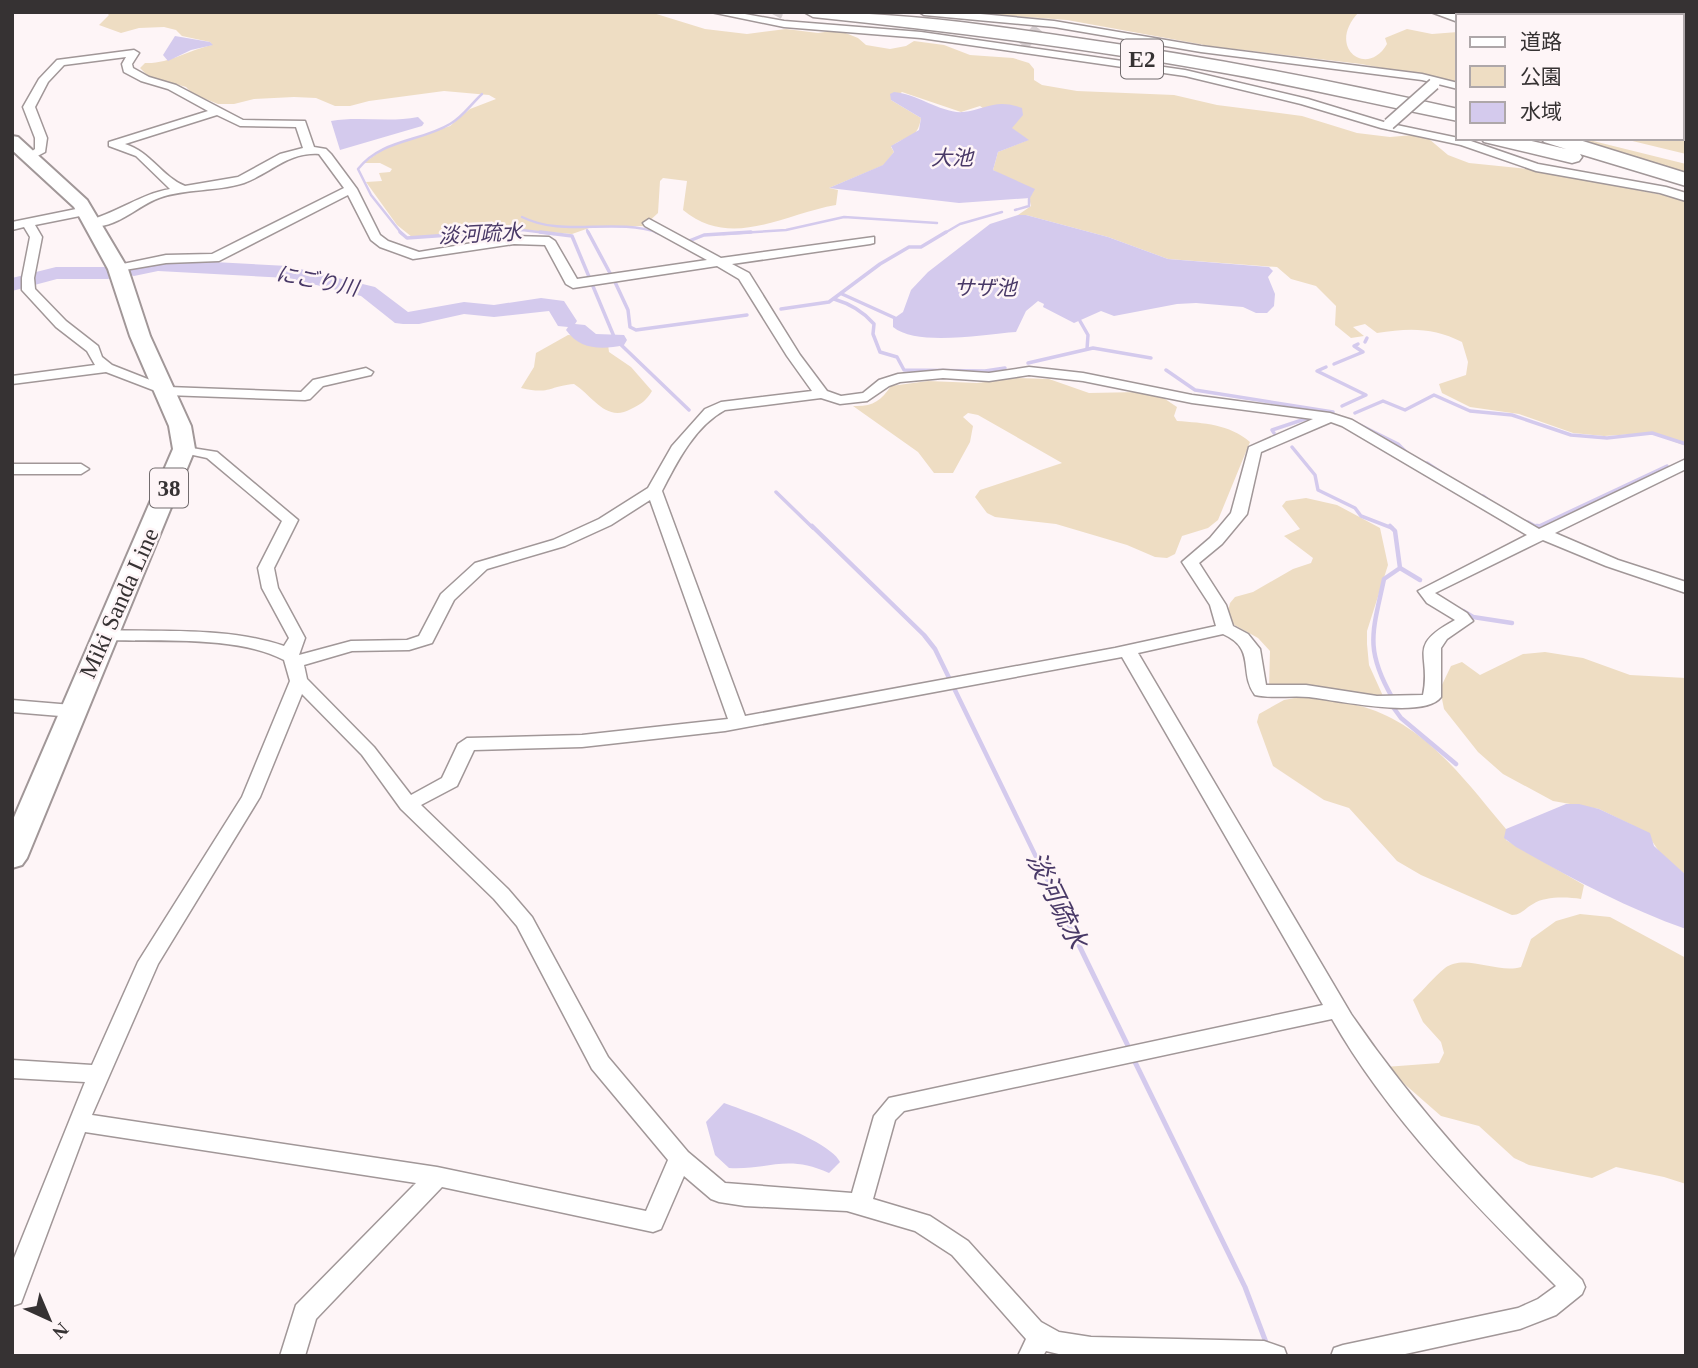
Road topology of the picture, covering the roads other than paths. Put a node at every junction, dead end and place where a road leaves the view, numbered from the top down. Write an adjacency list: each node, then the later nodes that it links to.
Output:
1 (716, 12): 14 (street)
2 (870, 12): 7 (highway, E2)
3 (924, 12): 8 (street)
4 (1437, 12): 6 (street)
5 (817, 13): 13 (highway); 15 (highway, E2)
6 (1456, 17)
7 (1166, 50): 10 (highway); 11 (highway)
8 (1435, 83): 9 (street); 14 (street, bridge)
9 (1456, 86)
10 (1456, 96)
11 (1456, 104)
12 (215, 111): 20 (street); 22 (street); 26 (street)
13 (1456, 115)
14 (1387, 125): 27 (street)
15 (1456, 130)
16 (1500, 140): 23 (highway)
17 (1557, 140): 24 (highway)
18 (1616, 140): 21 (highway)
19 (12, 141): 22 (main road, 38)
20 (309, 150): 25 (street); 26 (street)
21 (1673, 154)
22 (30, 157): 28 (main road, 38)
23 (1618, 166)
24 (1686, 180)
25 (351, 189): 33 (street); 34 (street)
26 (183, 190): 28 (street)
27 (1686, 197)
28 (90, 217): 30 (street); 34 (main road, 38)
29 (649, 223): 33 (street)
30 (28, 224): 31 (street); 35 (street)
31 (12, 226)
32 (870, 240): 33 (street)
33 (722, 262): 39 (street)
34 (118, 269): 38 (main road, 38)
35 (107, 368): 37 (street); 38 (street)
36 (366, 372): 38 (street)
37 (12, 380)
38 (166, 391): 41 (main road, 38)
39 (822, 394): 40 (street); 45 (street)
40 (1330, 417): 46 (street); 48 (street)
41 (184, 449): 49 (main road, Miki Sanda Line / 38); 51 (street)
42 (1686, 463): 46 (street)
43 (12, 469): 44 (street)
44 (81, 469)
45 (654, 491): 51 (street); 54 (street)
46 (1540, 534): 47 (street); 48 (street)
47 (1686, 588)
48 (1225, 629): 50 (street)
49 (104, 635): 51 (street); 53 (main road, Miki Sanda Line / 38)
50 (1127, 650): 54 (street); 57 (street)
51 (294, 666): 55 (street); 59 (street)
52 (12, 706): 53 (street)
53 (72, 711): 56 (main road, Miki Sanda Line / 38)
54 (739, 723): 55 (street)
55 (408, 804): 61 (street)
56 (12, 858)
57 (1337, 1010): 63 (street); 68 (street)
58 (12, 1069): 59 (street)
59 (99, 1074): 60 (street)
60 (78, 1122): 62 (street); 64 (street)
61 (680, 1159): 62 (street); 63 (street)
62 (438, 1177): 67 (street)
63 (860, 1204): 65 (street)
64 (12, 1295)
65 (1035, 1346): 66 (street)
66 (1269, 1354)
67 (292, 1356)
68 (1343, 1356)

